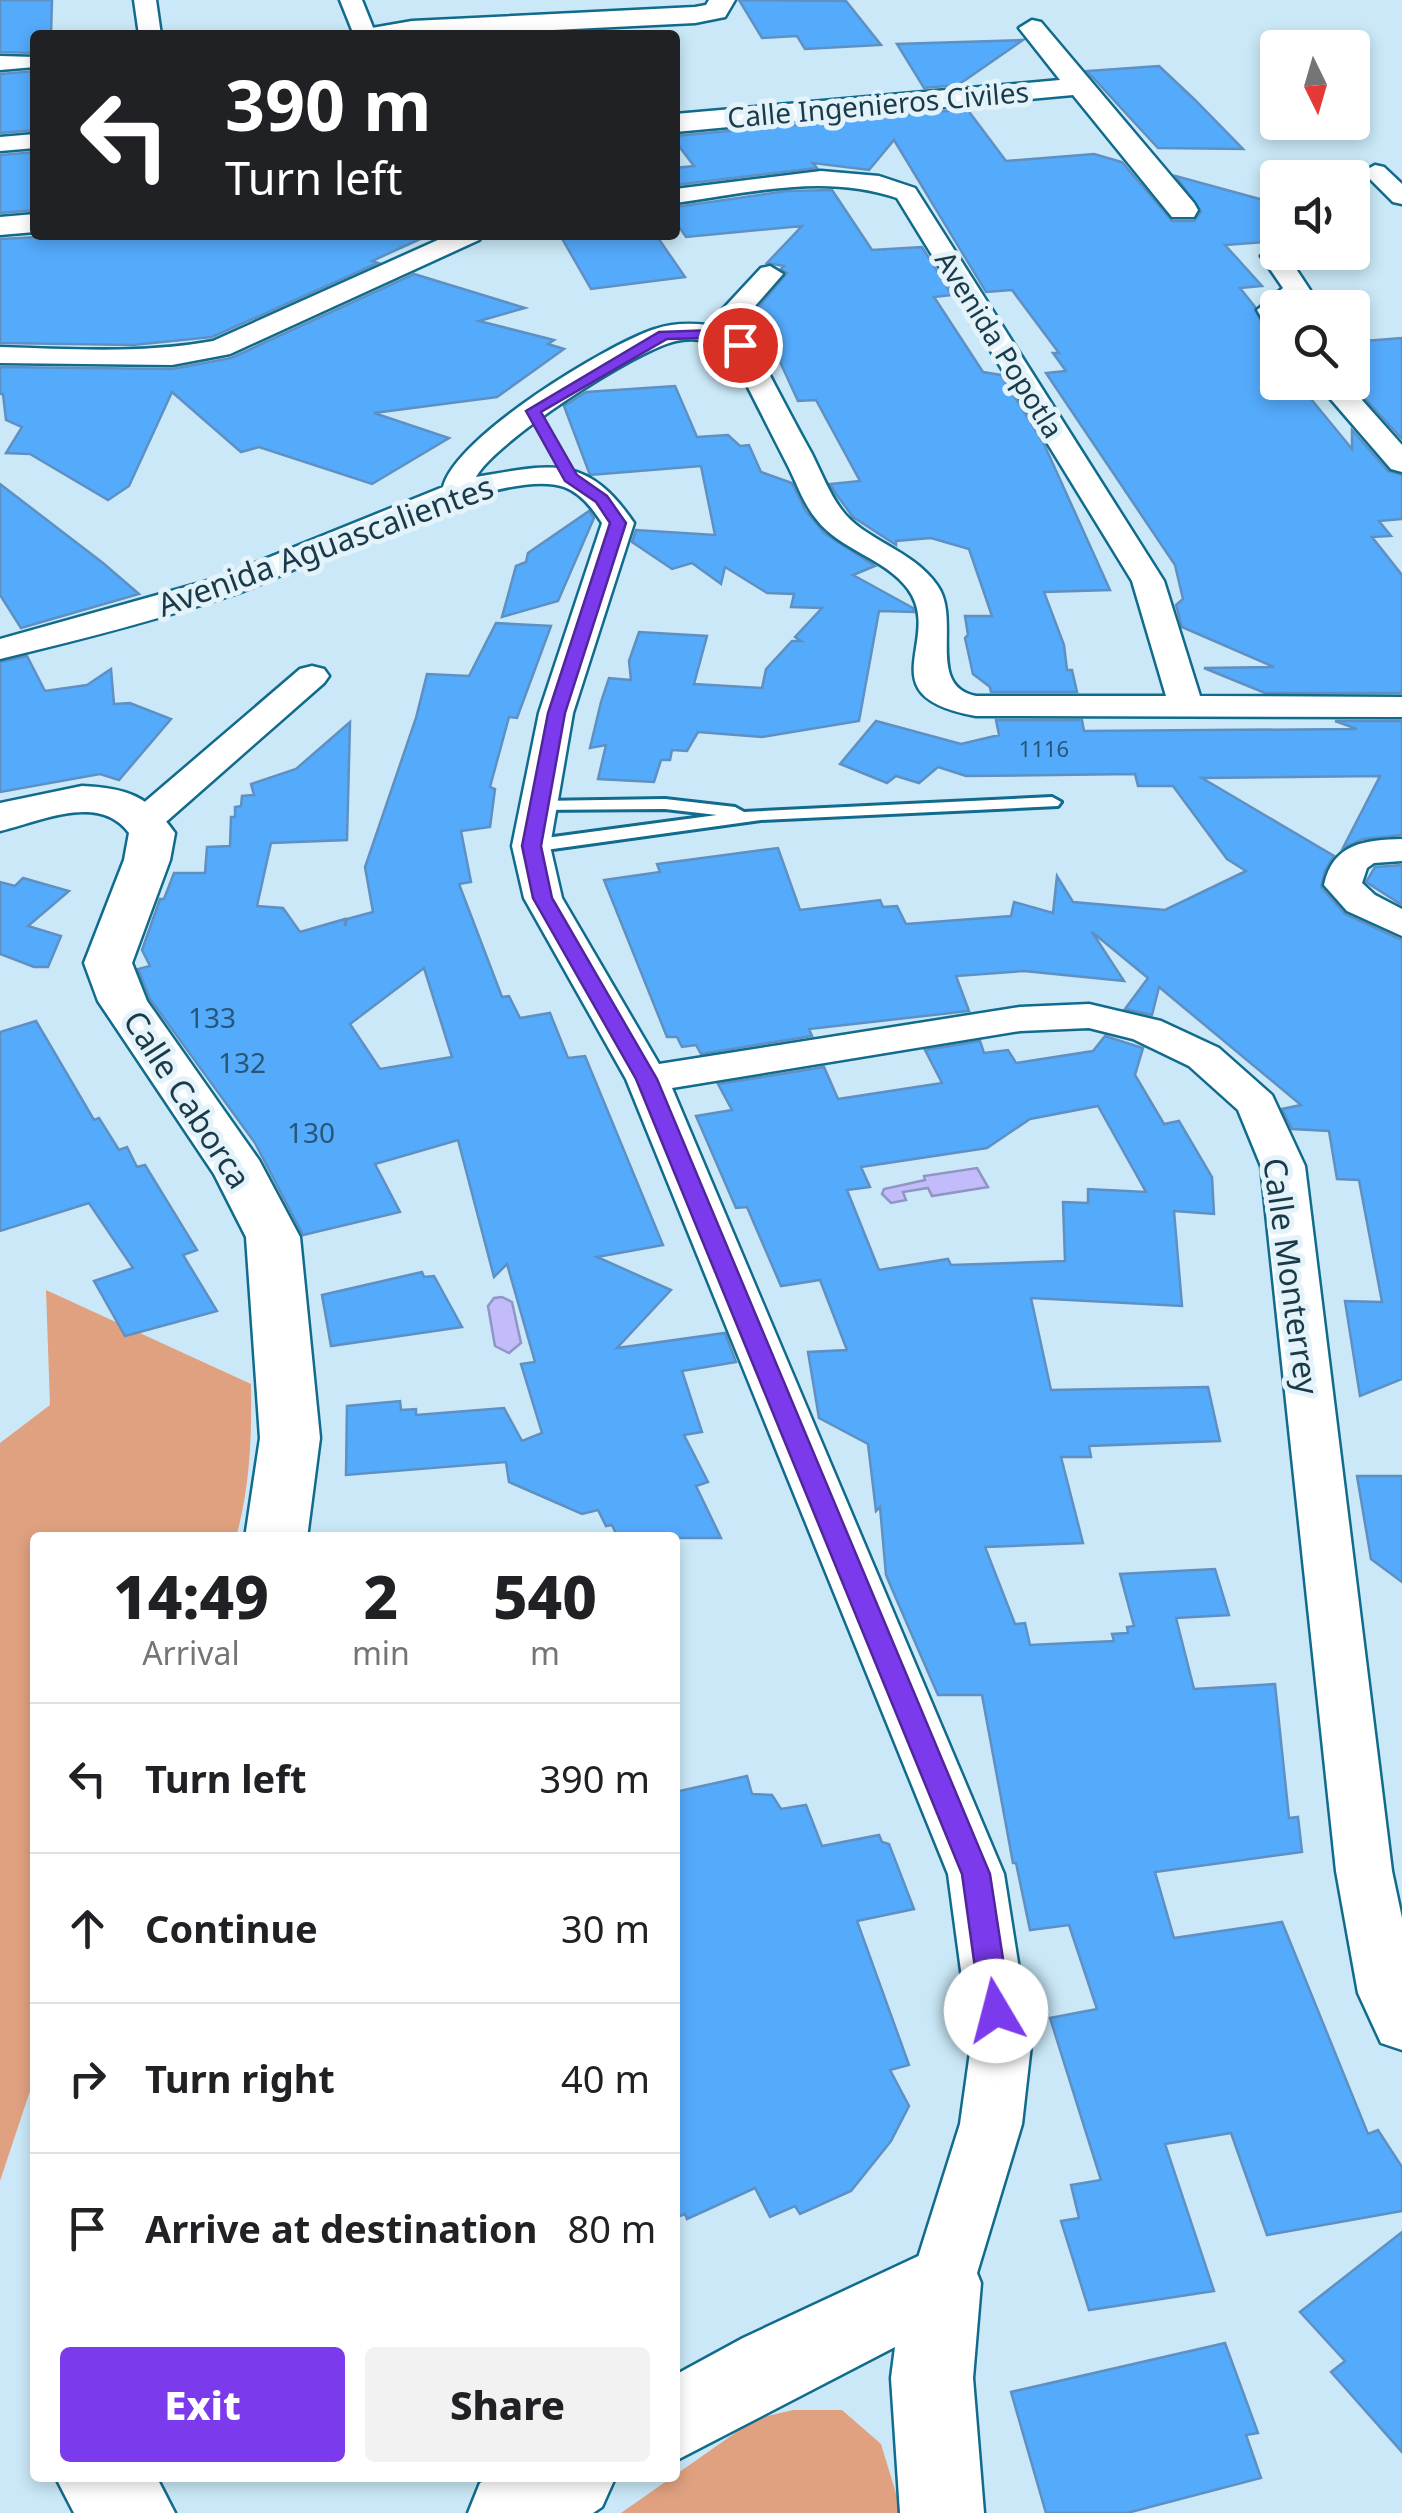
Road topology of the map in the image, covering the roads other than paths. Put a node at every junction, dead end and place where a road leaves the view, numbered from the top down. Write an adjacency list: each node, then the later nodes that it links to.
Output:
1 (145, 0): 5 (street)
2 (351, 0): 6 (street)
3 (731, 10): 7 (street); 8 (street)
4 (1032, 28): 11 (street)
5 (149, 30)
6 (363, 30)
7 (406, 30)
8 (581, 30)
9 (30, 62): 10 (street)
10 (0, 63)
11 (1082, 86): 12 (street, Calle Ingenieros Civiles); 18 (street)
12 (680, 123)
13 (30, 142): 14 (street)
14 (0, 144)
15 (1375, 172): 17 (street)
16 (680, 195): 33 (street, Avenida Popotla)
17 (1402, 196)
18 (1183, 210)
19 (30, 223): 20 (street)
20 (0, 226)
21 (459, 240): 24 (street)
22 (770, 274): 23 (street)
23 (715, 334): 26 (street); 33 (street)
24 (0, 354)
25 (1346, 400): 27 (street)
26 (533, 411): 28 (street); 29 (street)
27 (1402, 463)
28 (570, 478): 29 (street, Avenida Aguascalientes); 38 (street)
29 (457, 492): 30 (street, Avenida Aguascalientes)
30 (0, 649)
31 (312, 676): 37 (street)
32 (1402, 707): 33 (street)
33 (1187, 709)
34 (1052, 802): 35 (lane)
35 (761, 816): 38 (lane); 38 (lane)
36 (0, 818): 37 (street)
37 (146, 820): 42 (street, Calle Caborca)
38 (535, 826): 41 (street)
39 (1402, 850): 40 (street)
40 (1402, 924)
41 (647, 1079): 43 (street, Calle Monterrey); 44 (street)
42 (277, 1532)
43 (1402, 2024)
44 (942, 2282): 45 (street); 50 (street)
45 (680, 2417)
46 (102, 2482): 48 (street)
47 (566, 2482): 49 (street)
48 (134, 2513)
49 (510, 2513)
50 (942, 2513)

